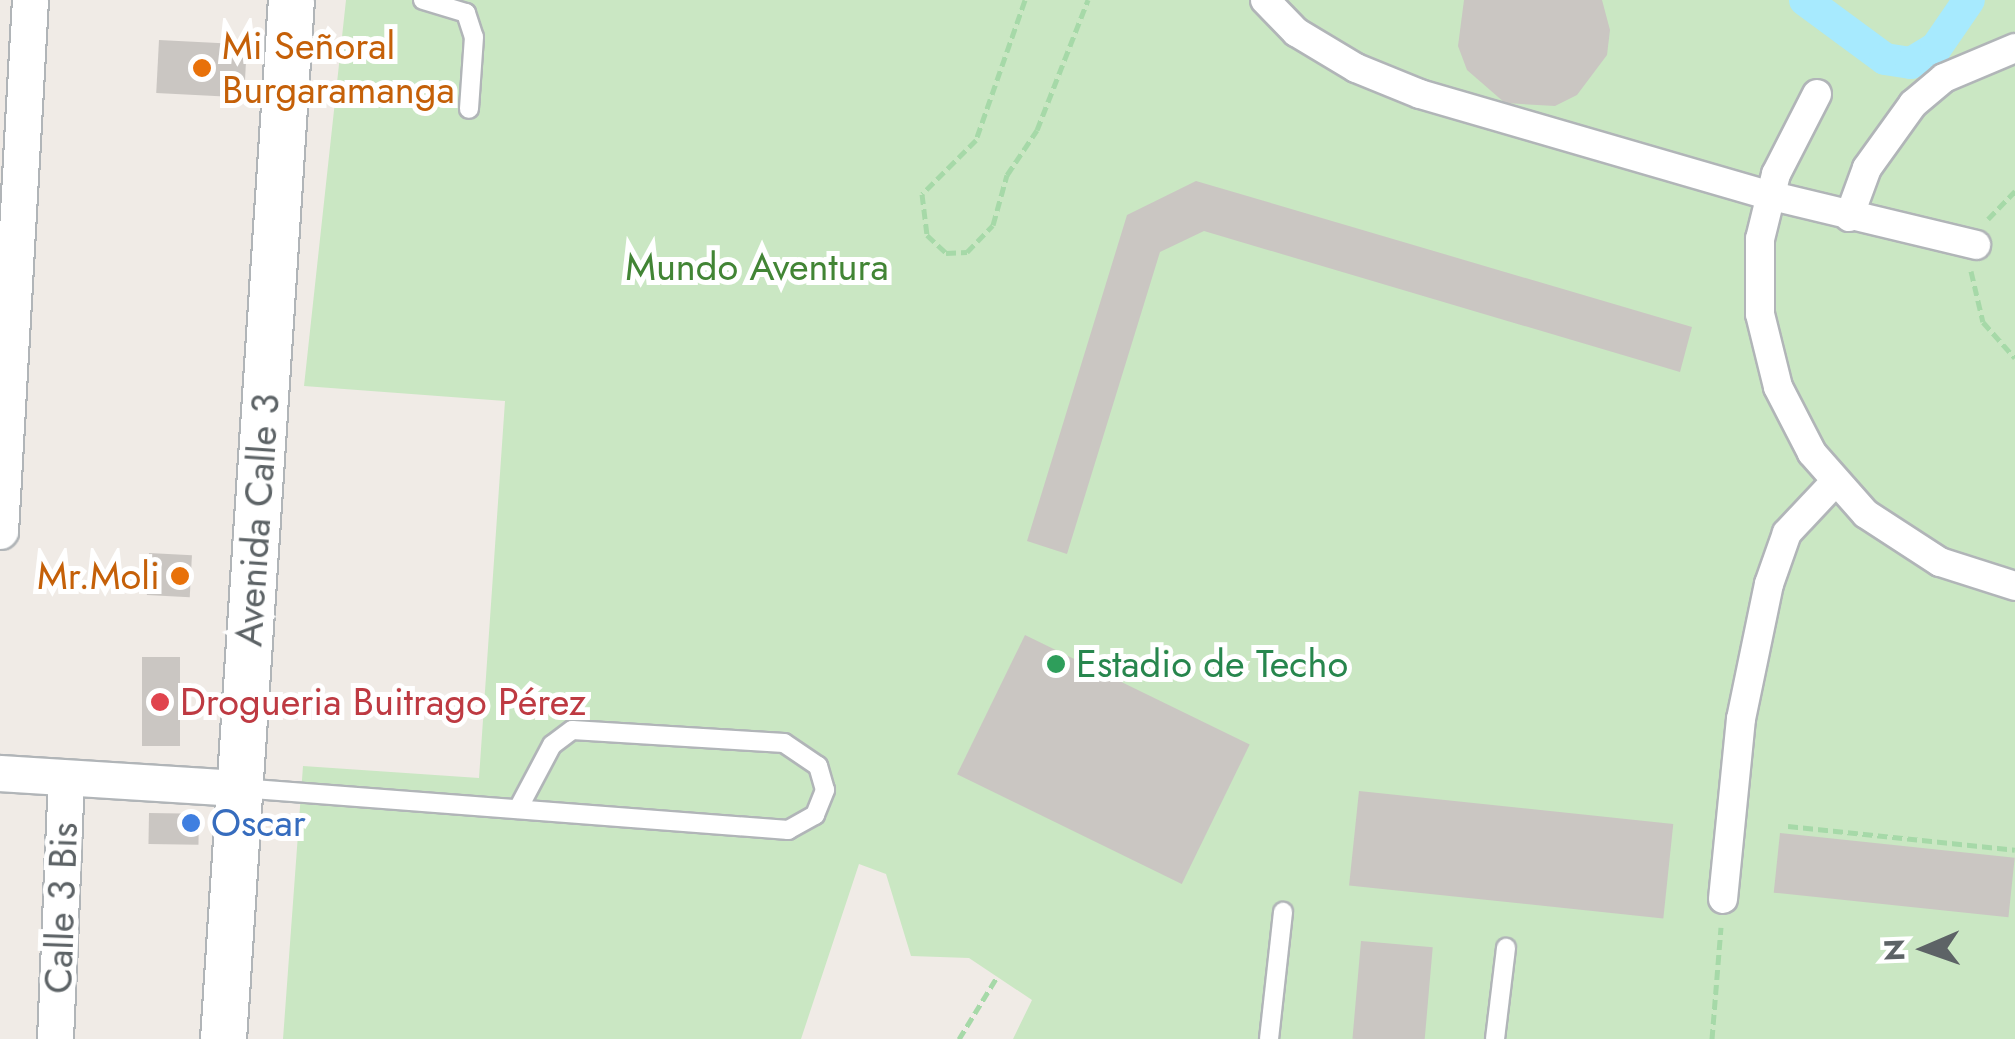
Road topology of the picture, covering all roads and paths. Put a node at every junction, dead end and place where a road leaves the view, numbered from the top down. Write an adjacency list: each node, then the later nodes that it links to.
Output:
1 (291, 0): 20 (street, Avenida Calle 3)
2 (423, 0): 9 (lane)
3 (1025, 0): 4 (path)
4 (1088, 0)
5 (1265, 0): 11 (street)
6 (19, 22): 16 (street)
7 (2015, 48): 12 (street)
8 (1817, 94): 11 (street)
9 (469, 109)
10 (2015, 192): 13 (path)
11 (1768, 195): 12 (street); 15 (street)
12 (1849, 217): 13 (street)
13 (1976, 245): 14 (path)
14 (2015, 358)
15 (1834, 483): 17 (street); 24 (street)
16 (1, 510)
17 (2015, 586)
18 (0, 773): 19 (street)
19 (66, 778): 20 (street); 28 (street, Calle 3 Bis)
20 (240, 788): 21 (lane); 29 (street, Avenida Calle 3)
21 (518, 809): 21 (lane)
22 (1788, 826): 23 (path)
23 (2015, 850)
24 (1722, 899): 33 (path)
25 (1283, 912): 31 (lane)
26 (1506, 948): 32 (lane)
27 (997, 976): 30 (path)
28 (56, 1039)
29 (224, 1039)
30 (958, 1039)
31 (1269, 1039)
32 (1494, 1039)
33 (1712, 1039)

